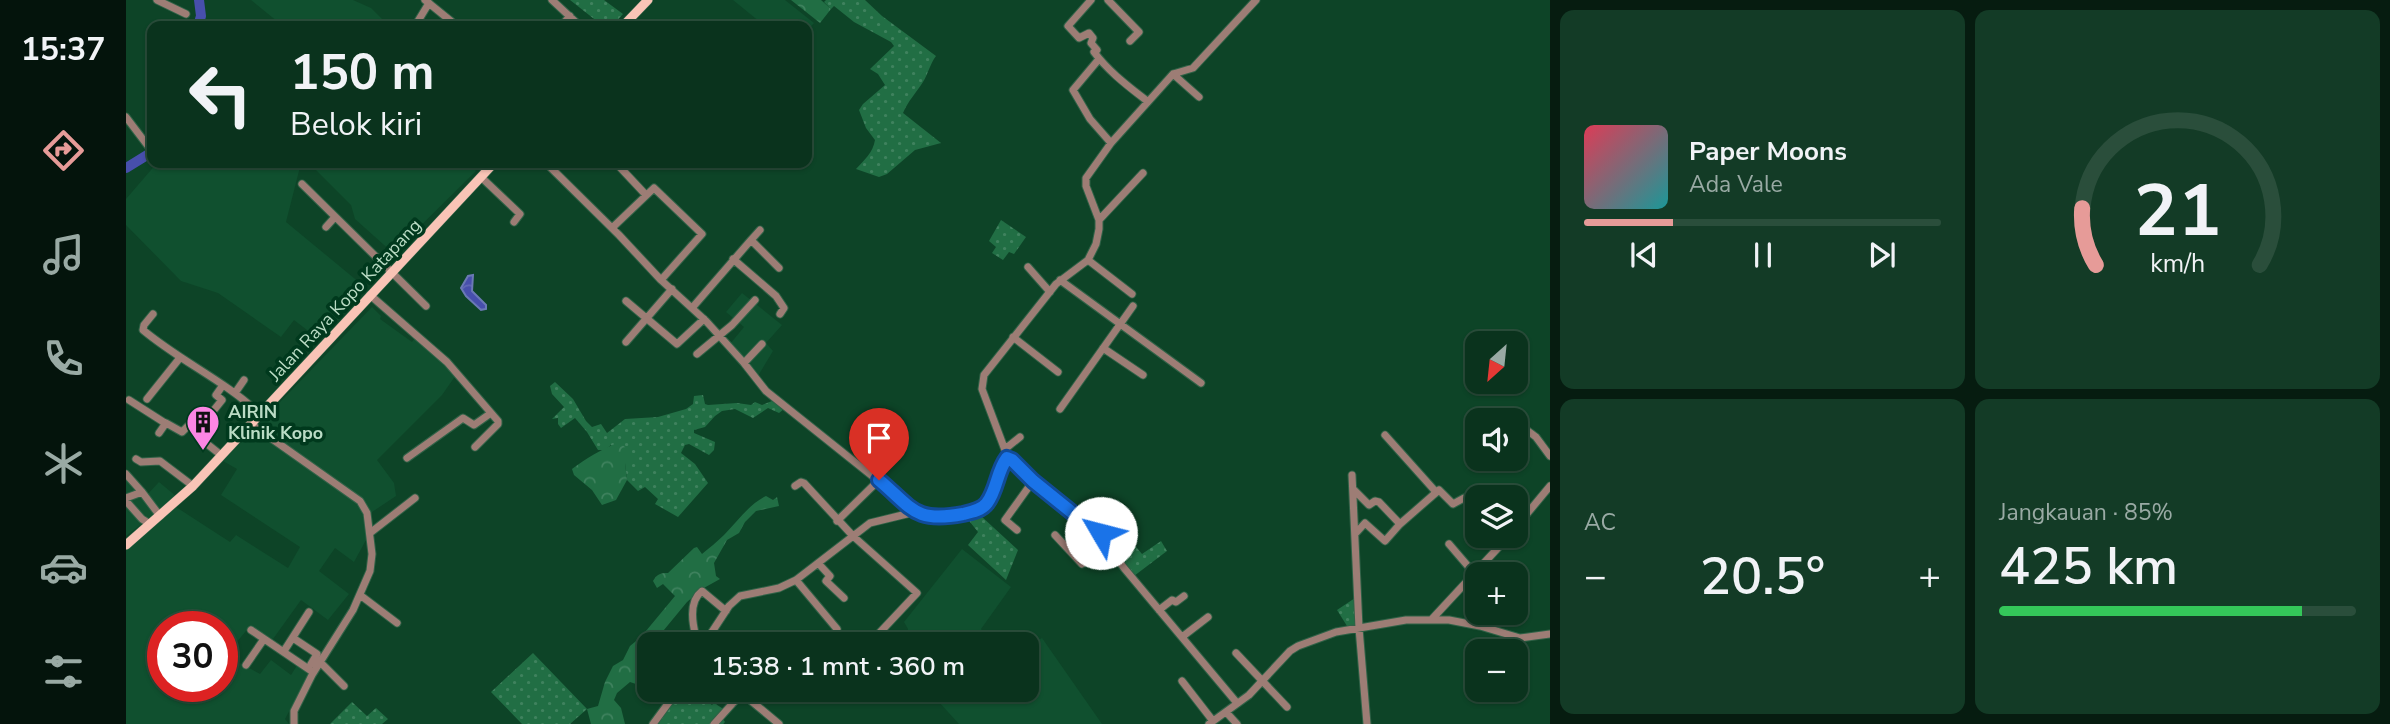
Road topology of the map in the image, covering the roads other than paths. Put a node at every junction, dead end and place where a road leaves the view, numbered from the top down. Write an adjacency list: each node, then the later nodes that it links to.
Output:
1 (157, 0): 8 (street)
2 (552, 0): 9 (street)
3 (648, 0): 14 (main road)
4 (1091, 0): 16 (street)
5 (1108, 0): 15 (street)
6 (1256, 0): 17 (street)
7 (427, 1): 10 (street); 11 (street)
8 (186, 14)
9 (570, 16): 12 (street); 13 (street)
10 (417, 21)
11 (451, 21)
12 (566, 21)
13 (575, 21)
14 (628, 21)
15 (1130, 41)
16 (1099, 59): 19 (street); 21 (street)
17 (1173, 74): 18 (street); 19 (street)
18 (1199, 97)
19 (1147, 101): 21 (street)
20 (126, 117): 22 (street)
21 (1111, 143): 31 (street)
22 (147, 145)
23 (489, 168): 27 (main road, Jalan Raya Kopo Katapang)
24 (551, 168): 34 (street)
25 (621, 168): 29 (street)
26 (1143, 173): 31 (street)
27 (481, 177): 32 (street); 41 (main road, Jalan Raya Kopo Katapang)
28 (302, 184): 30 (street)
29 (646, 195): 34 (street); 42 (street)
30 (335, 217): 33 (street); 41 (street)
31 (1099, 220): 38 (street)
32 (514, 222)
33 (326, 227)
34 (612, 228): 42 (street)
35 (760, 230): 36 (street)
36 (751, 240): 37 (street); 40 (street)
37 (733, 259): 52 (street); 54 (street)
38 (1088, 260): 43 (street); 46 (street)
39 (1028, 267): 45 (street)
40 (779, 268)
41 (391, 273): 47 (main road, Jalan Raya Kopo Katapang); 50 (street)
42 (661, 280): 44 (street)
43 (1060, 280): 45 (street); 57 (street)
44 (672, 289): 52 (street); 55 (street)
45 (1050, 292): 59 (street)
46 (1132, 294)
47 (369, 296): 75 (street); 76 (main road, Jalan Raya Kopo Katapang)
48 (755, 300): 58 (street)
49 (626, 301): 55 (street)
50 (426, 306)
51 (1133, 306): 57 (street)
52 (692, 308): 56 (street)
53 (153, 314): 64 (street)
54 (780, 314)
55 (647, 317): 56 (street); 60 (street)
56 (704, 319): 58 (street)
57 (1121, 324): 62 (street); 69 (street)
58 (719, 336): 63 (street); 65 (street)
59 (1013, 337): 66 (street); 85 (street)
60 (626, 342)
61 (762, 344): 65 (street)
62 (1104, 348): 67 (street); 74 (street)
63 (697, 354)
64 (179, 359): 70 (street); 72 (street)
65 (744, 363): 93 (street)
66 (1058, 372)
67 (1143, 375)
68 (244, 380): 71 (street)
69 (1201, 383)
70 (223, 385): 71 (street); 77 (street)
71 (235, 393): 76 (street)
72 (147, 399)
73 (129, 400): 77 (street)
74 (1060, 409)
75 (491, 413): 84 (street); 88 (street)
76 (260, 414): 78 (main road, Jalan Raya Kopo Katapang)
77 (166, 423): 80 (street)
78 (251, 424): 86 (main road, Jalan Raya Kopo Katapang); 112 (street)
79 (1528, 431): 87 (street)
80 (159, 433)
81 (1385, 435): 100 (street)
82 (197, 436): 86 (street)
83 (1020, 437): 85 (street)
84 (475, 447)
85 (1005, 449): 89 (street)
86 (221, 455): 95 (main road, Jalan Raya Kopo Katapang)
87 (1550, 456)
88 (407, 458)
89 (1007, 458): 94 (street); 104 (street)
90 (136, 459): 95 (street)
91 (126, 474): 99 (street)
92 (1352, 475): 98 (street)
93 (879, 480): 104 (street); 108 (street)
94 (1033, 481): 111 (street); 116 (street)
95 (193, 486): 107 (main road, Jalan Raya Kopo Katapang)
96 (795, 486): 108 (street)
97 (1550, 486): 106 (street)
98 (1353, 489): 110 (street); 113 (street)
99 (142, 492): 103 (street); 107 (street)
100 (1436, 492): 102 (street); 110 (street)
101 (415, 498): 112 (street)
102 (1465, 499)
103 (126, 500): 109 (street)
104 (915, 512): 114 (street)
105 (1125, 513): 116 (street)
106 (1528, 513)
107 (160, 516): 109 (main road, Jalan Raya Kopo Katapang)
108 (837, 521): 114 (street)
109 (150, 524): 118 (main road, Jalan Raya Kopo Katapang)
110 (1401, 524): 113 (street)
111 (1017, 530)
112 (370, 533): 125 (street)
113 (1354, 534): 134 (street)
114 (853, 536): 121 (street); 139 (street)
115 (1055, 536): 116 (street)
116 (1102, 538): 128 (street)
117 (1449, 544): 122 (street)
118 (126, 545)
119 (1498, 548): 120 (street)
120 (1483, 562)
121 (818, 563): 123 (street); 127 (street)
122 (1465, 563)
123 (796, 580): 129 (street); 135 (street)
124 (1465, 581): 132 (street)
125 (360, 595): 133 (street); 147 (street)
126 (1184, 596): 128 (street)
127 (844, 598)
128 (1159, 610): 141 (street)
129 (726, 611): 137 (street); 138 (street)
130 (309, 612): 142 (street)
131 (1208, 617): 141 (street)
132 (1432, 619): 134 (street); 140 (street)
133 (397, 623)
134 (1359, 628): 149 (street); 163 (street)
135 (836, 629)
136 (251, 630): 143 (street)
137 (695, 632)
138 (712, 632)
139 (881, 632)
140 (1550, 634)
141 (1182, 637): 154 (street)
142 (293, 638): 144 (street); 147 (street)
143 (264, 639): 144 (street); 146 (street)
144 (284, 652): 147 (street)
145 (1236, 653): 149 (street)
146 (246, 664)
147 (315, 666): 150 (street); 159 (street)
148 (1181, 681): 157 (street)
149 (1263, 682): 154 (street); 155 (street)
150 (344, 686)
151 (670, 702): 158 (street)
152 (734, 702): 160 (street)
153 (753, 702): 161 (street)
154 (1237, 703): 156 (street)
155 (1287, 707)
156 (1226, 712): 157 (street); 162 (street)
157 (1211, 722)
158 (655, 723)
159 (294, 724)
160 (714, 724)
161 (779, 724)
162 (1237, 724)
163 (1367, 724)

